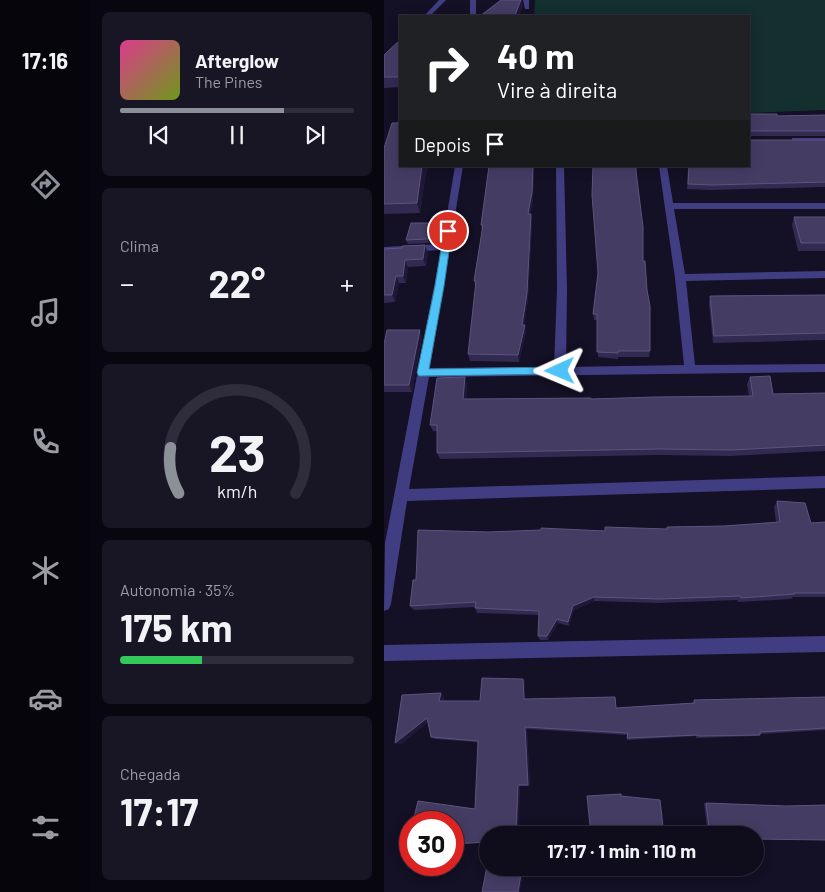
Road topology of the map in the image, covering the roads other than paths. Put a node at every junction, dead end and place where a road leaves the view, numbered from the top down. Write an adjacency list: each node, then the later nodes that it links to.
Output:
1 (443, 0): 3 (street)
2 (473, 0): 4 (street)
3 (428, 15)
4 (473, 15)
5 (825, 140): 6 (street)
6 (787, 141)
7 (459, 167): 12 (street)
8 (560, 167): 18 (street)
9 (663, 167): 10 (street)
10 (670, 206): 11 (street); 15 (street)
11 (825, 206)
12 (445, 247): 13 (street); 19 (street)
13 (384, 250)
14 (825, 274): 15 (street)
15 (680, 278): 16 (street)
16 (690, 368): 17 (street); 18 (street)
17 (825, 368)
18 (560, 371): 19 (street)
19 (422, 373): 21 (street)
20 (825, 482): 21 (street)
21 (401, 495): 22 (street)
22 (384, 604)
23 (825, 644): 24 (street)
24 (384, 653)

